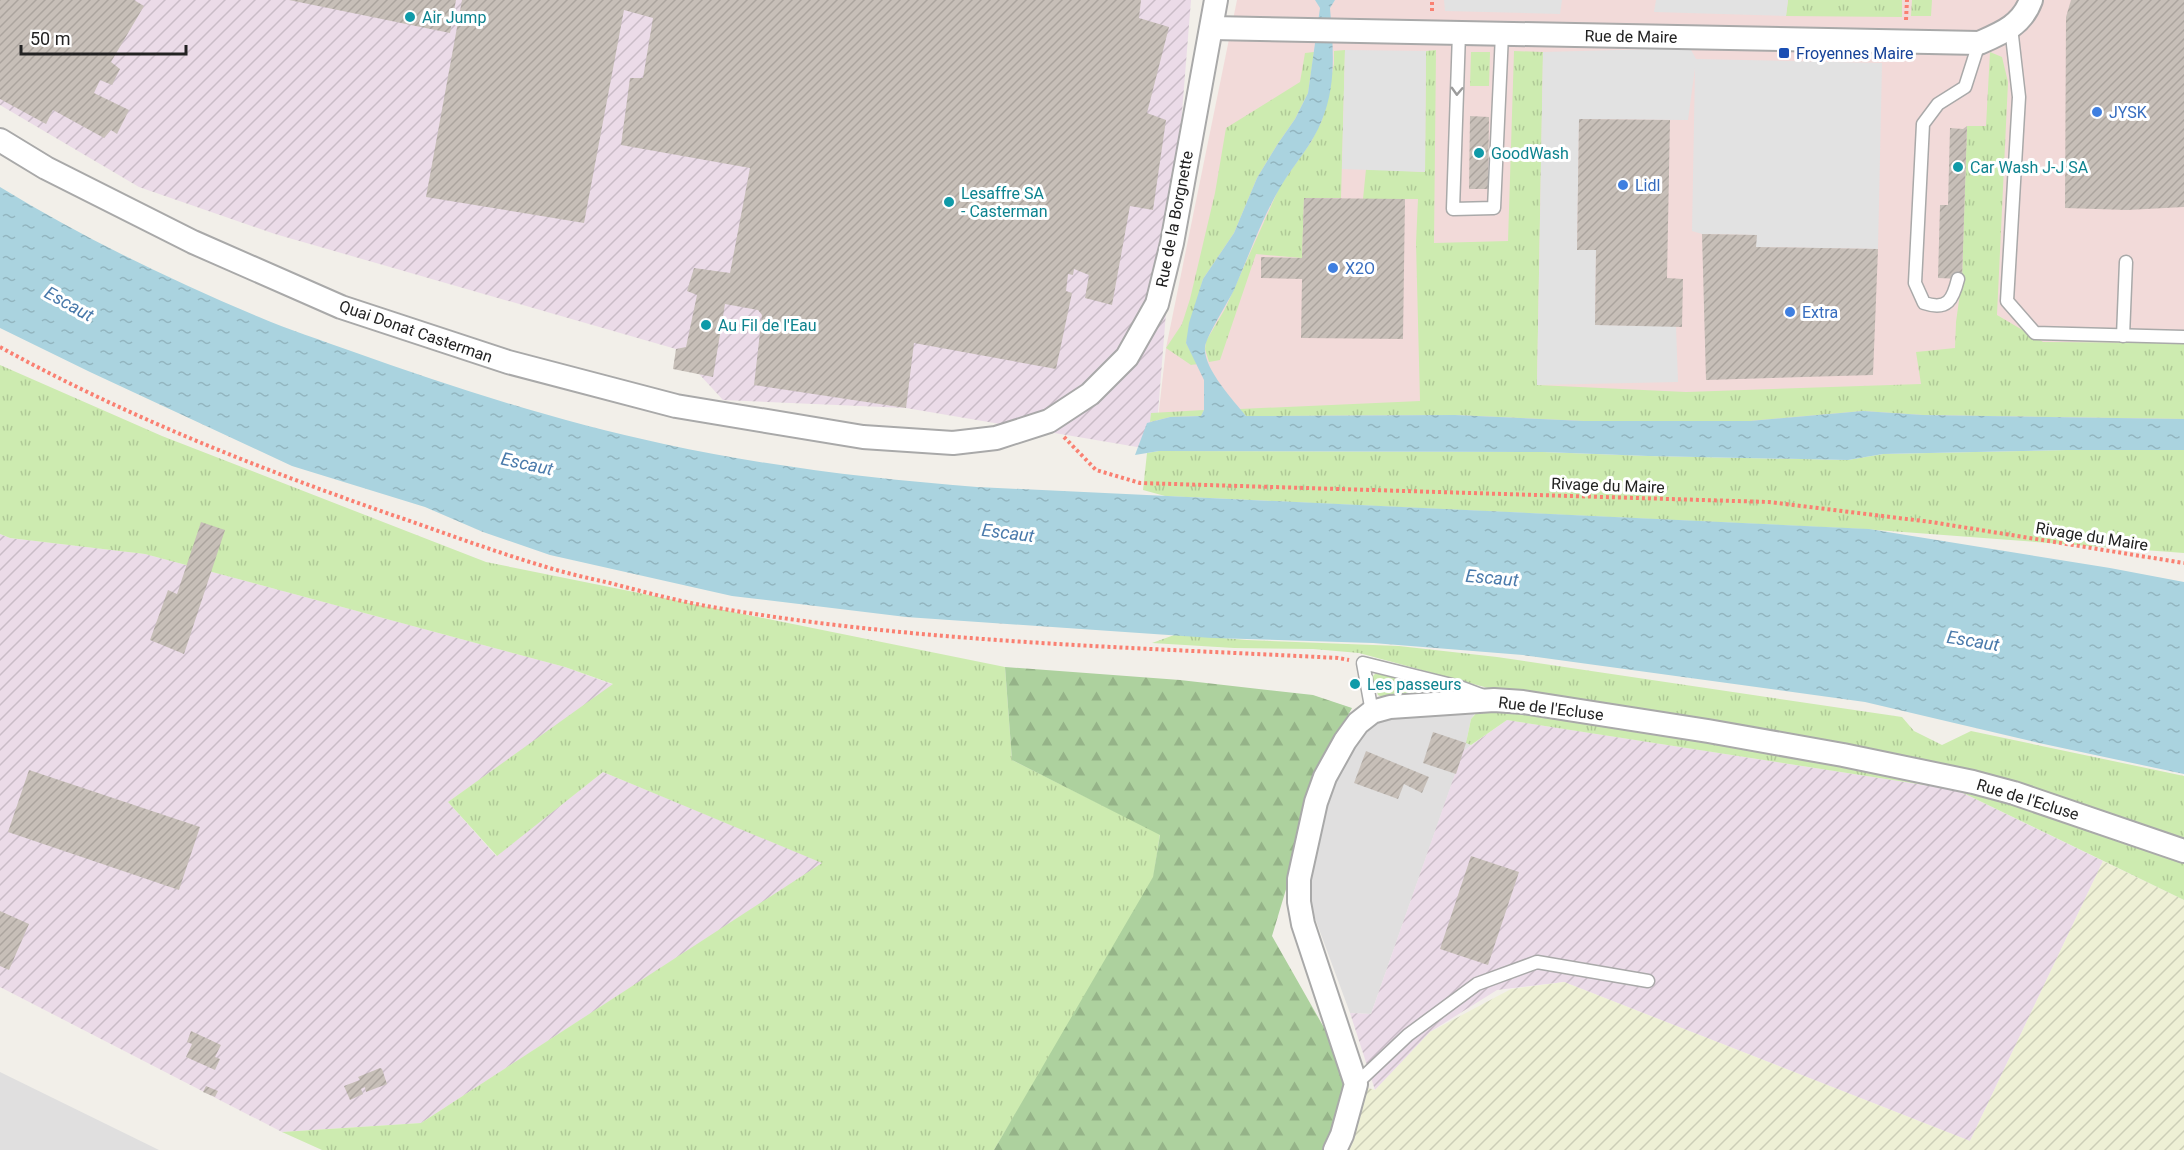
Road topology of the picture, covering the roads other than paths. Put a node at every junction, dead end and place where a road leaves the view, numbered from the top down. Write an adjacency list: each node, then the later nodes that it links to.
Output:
1 (1216, 0): 4 (street, Rue de la Borgnette)
2 (2031, 0): 3 (street, Rue de Maire)
3 (2012, 27): 7 (street, Rue de Maire); 11 (lane)
4 (1212, 28): 5 (street, Rue de Maire); 13 (street, Rue de la Borgnette)
5 (1459, 33): 6 (street, Rue de Maire); 6 (lane, one-way to 6)
6 (1502, 34): 7 (street, Rue de Maire)
7 (1979, 44): 10 (lane)
8 (0, 140): 13 (street, Quai Donat Casterman)
9 (2126, 262): 11 (lane)
10 (1958, 279)
11 (2123, 336): 12 (lane)
12 (2184, 337)
13 (863, 437)
14 (1494, 700): 15 (street, Rue de l'Ecluse); 15 (lane); 16 (street, Rue de l'Ecluse)
15 (1372, 712): 18 (street)
16 (2184, 851)
17 (1648, 981): 18 (lane)
18 (1356, 1084): 19 (street)
19 (1335, 1150)

